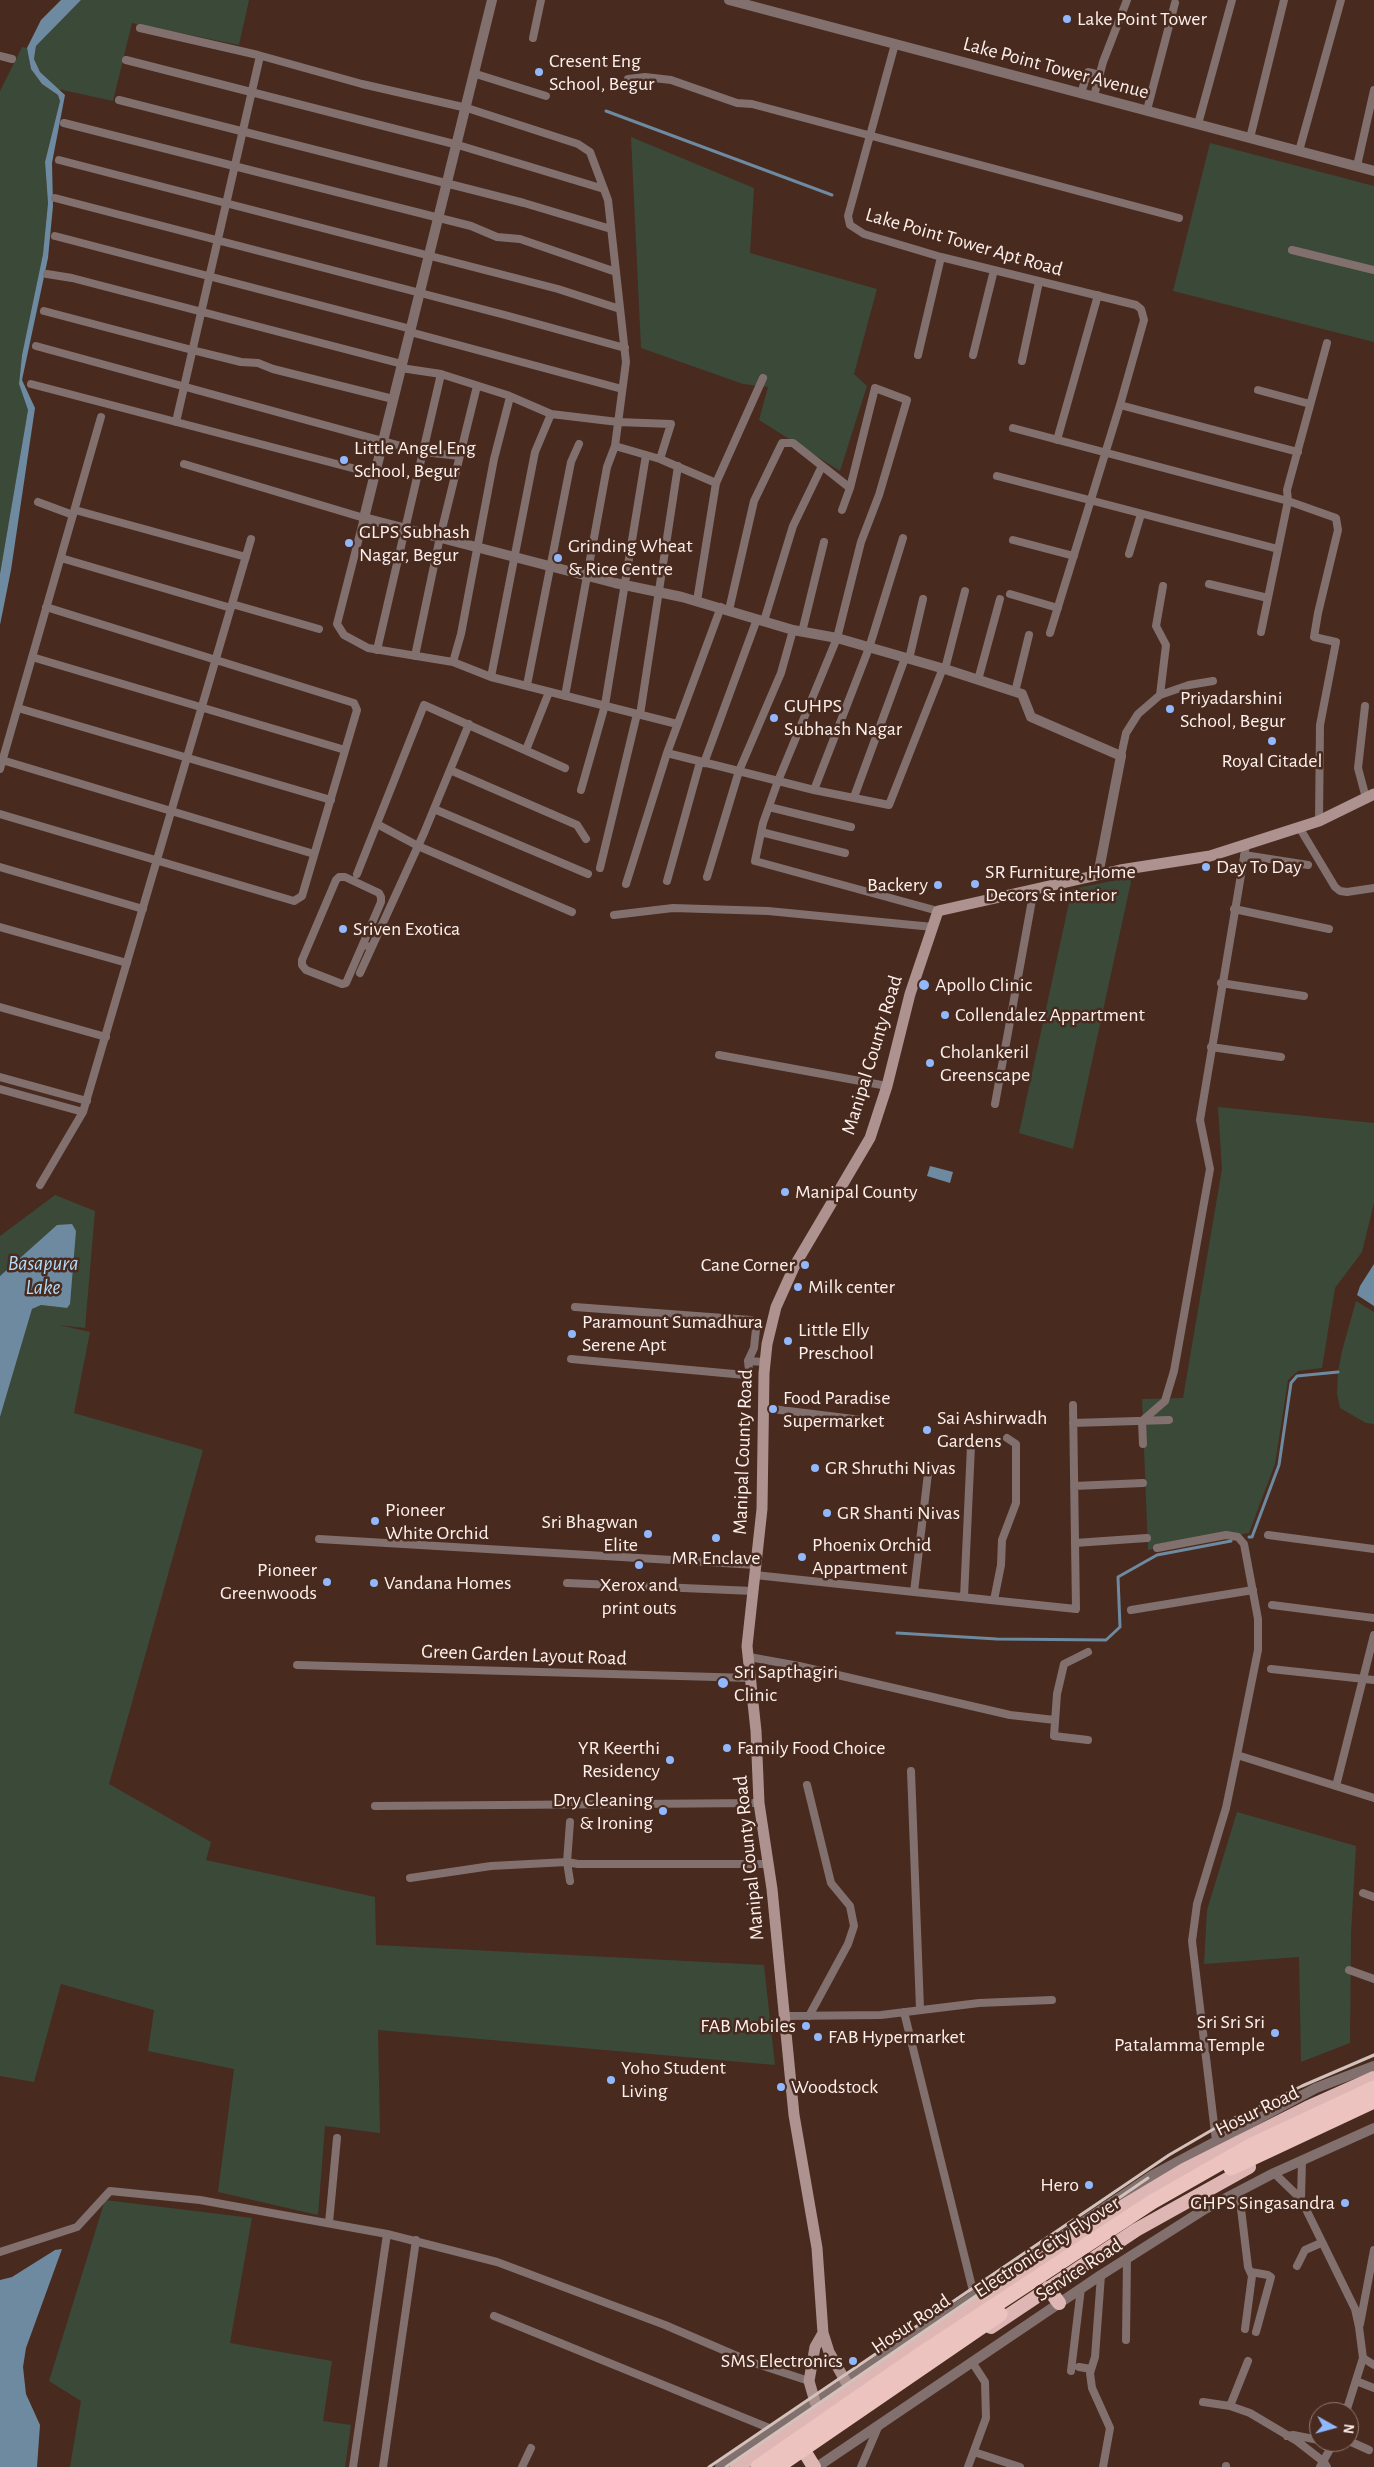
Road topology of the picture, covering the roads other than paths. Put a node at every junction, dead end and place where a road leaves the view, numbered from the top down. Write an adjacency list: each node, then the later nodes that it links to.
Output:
1 (492, 0): 16 (street)
2 (541, 0): 10 (street)
3 (729, 0): 11 (street, Lake Point Tower Avenue)
4 (1126, 0): 17 (street)
5 (1232, 0): 28 (street)
6 (1284, 0): 31 (street)
7 (1341, 0): 33 (street)
8 (1175, 3): 26 (street)
9 (140, 28): 13 (street)
10 (533, 38)
11 (895, 44): 21 (street, Lake Point Tower Avenue); 30 (street, Lake Point Tower Apt Road)
12 (0, 56): 14 (street)
13 (260, 56): 20 (street); 25 (street)
14 (12, 59)
15 (126, 60): 20 (street)
16 (476, 74): 22 (street); 25 (street)
17 (1100, 75): 21 (street); 23 (street)
18 (628, 79): 30 (street)
19 (1374, 90): 36 (street)
20 (252, 92): 29 (street); 32 (street)
21 (1081, 93): 23 (street, Lake Point Tower Avenue)
22 (546, 96)
23 (1094, 96): 26 (street, Lake Point Tower Avenue)
24 (119, 100): 29 (street)
25 (467, 108): 32 (street); 39 (street)
26 (1147, 110): 28 (street, Lake Point Tower Avenue)
27 (64, 122): 35 (street)
28 (1198, 124): 31 (street, Lake Point Tower Avenue)
29 (243, 130): 35 (street); 38 (street)
30 (872, 136): 42 (street); 49 (street, Lake Point Tower Apt Road)
31 (1250, 138): 33 (street, Lake Point Tower Avenue)
32 (458, 145): 38 (street); 39 (street)
33 (1299, 151): 36 (street, Lake Point Tower Avenue)
34 (59, 160): 41 (street)
35 (234, 166): 41 (street); 43 (street)
36 (1357, 166): 37 (street, Lake Point Tower Avenue)
37 (1374, 171)
38 (448, 183): 43 (street); 44 (street)
39 (604, 188): 44 (street)
40 (56, 198): 46 (street)
41 (226, 202): 46 (street); 48 (street)
42 (1179, 218)
43 (439, 219): 48 (street); 52 (street)
44 (611, 229): 52 (street)
45 (55, 236): 54 (street)
46 (218, 239): 54 (street); 56 (street)
47 (1292, 250): 51 (street)
48 (430, 256): 56 (street); 58 (street)
49 (942, 257): 50 (street, Lake Point Tower Apt Road); 66 (street)
50 (994, 270): 55 (street, Lake Point Tower Apt Road); 67 (street)
51 (1374, 270)
52 (616, 272): 58 (street)
53 (47, 274): 60 (street)
54 (210, 275): 60 (street); 61 (street)
55 (1039, 282): 57 (street, Lake Point Tower Apt Road); 68 (street)
56 (420, 292): 61 (street); 64 (street)
57 (1098, 295): 80 (street, Lake Point Tower Apt Road); 87 (street)
58 (620, 309): 64 (street)
59 (44, 311): 65 (street)
60 (200, 313): 65 (street); 69 (street)
61 (411, 330): 69 (street); 75 (street)
62 (1327, 343): 79 (street)
63 (36, 346): 74 (street)
64 (625, 348): 75 (street)
65 (192, 350): 74 (street); 78 (street)
66 (918, 355)
67 (973, 355)
68 (1022, 361)
69 (402, 366): 70 (street); 78 (street)
70 (441, 374): 73 (street); 90 (street)
71 (763, 378): 101 (street)
72 (31, 384): 83 (street)
73 (477, 386): 77 (street); 94 (street)
74 (184, 387): 83 (street); 86 (street)
75 (622, 389): 84 (street)
76 (1258, 390): 79 (street)
77 (510, 397): 81 (street); 116 (street)
78 (393, 399): 86 (street)
79 (1310, 404): 91 (street)
80 (1120, 405): 91 (street); 92 (street)
81 (551, 414): 84 (street); 119 (street)
82 (101, 417): 107 (street)
83 (176, 422): 99 (street)
84 (618, 422): 89 (street); 95 (street)
85 (1013, 428): 87 (street)
86 (383, 440): 90 (street); 99 (street)
87 (1057, 440): 92 (street)
88 (579, 444): 123 (street)
89 (615, 446): 93 (street); 124 (street)
90 (423, 451): 94 (street); 110 (street)
91 (1298, 452): 104 (street)
92 (1105, 453): 103 (street); 104 (street)
93 (646, 455): 95 (street); 125 (street)
94 (460, 456): 111 (street)
95 (660, 459): 97 (street)
96 (184, 464): 109 (street)
97 (678, 466): 101 (street); 129 (street)
98 (822, 466): 102 (street); 137 (street); 139 (street)
99 (374, 474): 109 (street)
100 (997, 476): 103 (street)
101 (716, 483): 134 (street)
102 (850, 488): 106 (street); 145 (street)
103 (1091, 501): 108 (street); 120 (street)
104 (1288, 501): 117 (street); 190 (street)
105 (38, 502): 107 (street)
106 (842, 510)
107 (74, 512): 121 (street); 122 (street)
108 (1141, 514): 117 (street); 118 (street)
109 (364, 518): 110 (street); 147 (street)
110 (405, 528): 111 (street); 147 (street)
111 (440, 537): 116 (street); 148 (street)
112 (904, 538): 146 (street)
113 (251, 539): 121 (street)
114 (1013, 540): 120 (street)
115 (824, 542): 141 (street)
116 (479, 547): 119 (street); 152 (street)
117 (1278, 548): 132 (street)
118 (1129, 554)
119 (514, 556): 123 (street); 154 (street)
120 (1074, 556): 138 (street)
121 (246, 557): 135 (street)
122 (61, 558): 135 (street); 136 (street)
123 (550, 565): 124 (street); 157 (street)
124 (586, 575): 125 (street); 161 (street)
125 (624, 584): 129 (street); 162 (street)
126 (1209, 584): 132 (street)
127 (1163, 586): 160 (street)
128 (965, 591): 153 (street)
129 (659, 592): 134 (street); 166 (street)
130 (1010, 594): 138 (street)
131 (923, 598): 151 (street)
132 (1268, 598): 142 (street)
133 (1000, 599): 155 (street)
134 (697, 601): 137 (street)
135 (232, 606): 140 (street); 150 (street)
136 (46, 607): 149 (street); 150 (street)
137 (725, 608): 139 (street); 168 (street)
138 (1058, 608): 143 (street)
139 (760, 620): 141 (street); 175 (street)
140 (319, 630)
141 (797, 631): 145 (street); 179 (street)
142 (1261, 632)
143 (1050, 633)
144 (1029, 635): 159 (street)
145 (837, 638): 146 (street); 180 (street)
146 (869, 648): 151 (street); 182 (street)
147 (377, 650): 148 (street)
148 (416, 656): 152 (street)
149 (32, 657): 164 (street); 165 (street)
150 (216, 659): 165 (street); 169 (street)
151 (907, 659): 153 (street); 184 (street)
152 (453, 662): 154 (street)
153 (944, 669): 155 (street); 184 (street)
154 (491, 677): 157 (street)
155 (978, 680): 159 (street)
156 (1213, 681): 160 (street)
157 (527, 685): 158 (street)
158 (548, 692): 161 (street); 170 (street)
159 (1015, 692): 173 (street)
160 (1160, 695): 173 (street)
161 (565, 696): 162 (street)
162 (605, 706): 166 (street); 181 (street)
163 (1365, 706): 183 (street)
164 (18, 708): 172 (street); 174 (street)
165 (202, 708): 169 (street); 172 (street)
166 (638, 714): 168 (street); 203 (street)
167 (469, 724): 170 (street); 178 (street); 191 (street)
168 (677, 724): 171 (street)
169 (345, 750): 185 (street)
170 (526, 750): 176 (street)
171 (667, 753): 175 (street); 209 (street)
172 (187, 756): 185 (street); 188 (street)
173 (1121, 756): 206 (street)
174 (2, 760): 177 (street); 188 (street)
175 (702, 763): 179 (street); 208 (street)
176 (565, 768)
177 (0, 769)
178 (450, 770): 187 (street); 195 (street)
179 (739, 771): 180 (street); 207 (street)
180 (778, 781): 182 (street); 186 (street)
181 (580, 790)
182 (814, 790): 184 (street)
183 (1370, 796): 190 (main road)
184 (854, 797)
185 (331, 800): 199 (street)
186 (769, 807): 192 (street); 194 (street)
187 (434, 809): 196 (street); 205 (street)
188 (172, 810): 199 (street); 200 (street)
189 (0, 814): 200 (street)
190 (1319, 821): 193 (main road)
191 (377, 824): 196 (street); 204 (street)
192 (851, 827)
193 (1299, 827): 197 (main road); 210 (street)
194 (761, 832): 198 (street); 214 (street)
195 (586, 838)
196 (418, 846): 215 (street); 219 (street)
197 (1245, 850): 201 (street); 206 (main road); 213 (street)
198 (845, 853)
199 (314, 854): 200 (street)
200 (158, 860): 212 (street)
201 (1308, 865)
202 (0, 867): 212 (street)
203 (600, 868)
204 (357, 874)
205 (588, 874)
206 (1098, 875): 211 (main road)
207 (707, 877)
208 (666, 881)
209 (626, 884)
210 (1374, 888)
211 (1034, 890): 214 (main road); 237 (street)
212 (143, 909): 224 (street)
213 (1234, 909): 221 (street); 226 (street)
214 (938, 911): 220 (main road, Manipal County Road)
215 (572, 912)
216 (614, 915): 220 (street)
217 (373, 922): 219 (street); 222 (street); 222 (street)
218 (0, 927): 224 (street)
219 (381, 927): 223 (street)
220 (933, 927): 234 (main road, Manipal County Road)
221 (1329, 929)
222 (363, 944): 223 (street)
223 (371, 948): 225 (street)
224 (127, 963): 229 (street)
225 (360, 974)
226 (1221, 982): 227 (street); 230 (street)
227 (1304, 996)
228 (0, 1007): 229 (street)
229 (106, 1037): 236 (street)
230 (1211, 1046): 232 (street); 248 (street)
231 (719, 1055): 234 (street)
232 (1281, 1057)
233 (0, 1077): 236 (street)
234 (887, 1086): 243 (main road, Manipal County Road)
235 (0, 1089): 238 (street)
236 (87, 1101): 238 (street)
237 (995, 1104)
238 (83, 1112): 239 (street)
239 (40, 1185)
240 (575, 1307): 242 (street)
241 (571, 1359): 242 (street)
242 (748, 1361): 243 (street)
243 (765, 1362): 245 (main road, Manipal County Road)
244 (1073, 1405): 249 (street)
245 (764, 1408): 247 (street); 262 (main road, Manipal County Road)
246 (1169, 1420): 248 (street)
247 (870, 1421)
248 (1142, 1421): 249 (street); 251 (street)
249 (1073, 1423): 255 (street)
250 (1007, 1438): 268 (street)
251 (1143, 1444)
252 (971, 1446): 267 (street)
253 (929, 1465): 266 (street)
254 (1143, 1483): 255 (street)
255 (1074, 1486): 259 (street)
256 (1268, 1535): 261 (street)
257 (1147, 1538): 259 (street)
258 (319, 1539): 262 (street)
259 (1075, 1543): 268 (street)
260 (1157, 1548): 264 (street)
261 (1374, 1549)
262 (756, 1570): 265 (main road, Manipal County Road); 266 (street)
263 (567, 1583): 265 (street)
264 (1253, 1590): 270 (street); 282 (street)
265 (753, 1591): 274 (main road, Manipal County Road)
266 (914, 1592): 267 (street)
267 (964, 1597): 268 (street)
268 (994, 1600)
269 (1272, 1606): 271 (street)
270 (1132, 1610)
271 (1374, 1618)
272 (1374, 1635): 278 (street)
273 (1088, 1652): 280 (street)
274 (749, 1657): 277 (main road, Manipal County Road); 280 (street)
275 (297, 1665): 277 (street, Green Garden Layout Road)
276 (1271, 1669): 278 (street)
277 (750, 1678): 287 (main road, Manipal County Road)
278 (1362, 1678): 279 (street); 285 (street)
279 (1374, 1680)
280 (1055, 1720): 281 (street)
281 (1088, 1740)
282 (1237, 1755): 285 (street); 310 (street)
283 (911, 1771): 299 (street)
284 (807, 1785): 302 (street)
285 (1336, 1786): 286 (street)
286 (1374, 1798)
287 (759, 1803): 288 (street); 291 (main road, Manipal County Road)
288 (375, 1806)
289 (570, 1822): 290 (street)
290 (567, 1862): 291 (street); 292 (street); 293 (street)
291 (768, 1864): 301 (main road, Manipal County Road)
292 (410, 1878)
293 (570, 1880)
294 (1363, 1894): 295 (street)
295 (1374, 1897)
296 (1349, 1970): 297 (street)
297 (1374, 1979)
298 (1052, 2000): 299 (street)
299 (920, 2010): 300 (street)
300 (904, 2012): 302 (street); 327 (street)
301 (784, 2016): 302 (street); 333 (main road, Manipal County Road)
302 (809, 2016)
303 (1374, 2066): 310 (street)
304 (1374, 2078): 344 (highway, Hosur Road)
305 (1374, 2088): 366 (highway, Electronic City Flyover)
306 (1374, 2101): 367 (highway, Electronic City Flyover)
307 (1374, 2108): 325 (highway)
308 (1374, 2128): 311 (street, Service Road)
309 (336, 2138): 315 (street)
310 (1216, 2141): 327 (street)
311 (1302, 2160): 312 (street, Service Road); 314 (street)
312 (1274, 2173): 313 (street, Service Road); 314 (street)
313 (1239, 2192): 321 (street, Service Road); 323 (street)
314 (1301, 2199): 318 (street)
315 (329, 2222): 316 (street); 320 (street)
316 (387, 2234): 317 (street); 361 (street)
317 (416, 2240): 342 (street); 362 (street)
318 (1321, 2242): 322 (street); 330 (street)
319 (1374, 2250): 330 (street)
320 (0, 2252)
321 (1127, 2258): 324 (street, Service Road); 334 (street)
322 (1297, 2266)
323 (1251, 2272): 331 (street); 332 (street)
324 (1101, 2275): 326 (street, Service Road); 340 (street)
325 (1048, 2288): 328 (highway); 359 (highway)
326 (1081, 2288): 328 (street, Service Road); 341 (street)
327 (974, 2295): 344 (street)
328 (1059, 2303): 336 (street, Service Road)
329 (494, 2316): 351 (street)
330 (1359, 2327): 335 (street)
331 (1245, 2329)
332 (1256, 2332)
333 (823, 2333): 342 (main road); 344 (main road, Manipal County Road)
334 (1126, 2340)
335 (1363, 2358): 338 (street); 343 (street)
336 (972, 2362): 350 (street, Service Road); 357 (street)
337 (1248, 2362): 349 (street)
338 (1374, 2366)
339 (1079, 2367): 340 (street)
340 (1091, 2369): 373 (street)
341 (1070, 2371)
342 (809, 2381): 346 (main road)
343 (1356, 2381): 345 (street); 348 (street)
344 (848, 2385): 346 (street); 365 (highway, Hosur Road)
345 (1374, 2388)
346 (815, 2402): 351 (street)
347 (1203, 2402): 349 (street)
348 (1349, 2402)
349 (1230, 2406): 352 (street)
350 (879, 2425): 369 (street, Service Road); 370 (street)
351 (774, 2430): 364 (street)
352 (1286, 2436): 353 (street); 360 (street)
353 (1309, 2438)
354 (1359, 2446): 356 (street)
355 (531, 2448): 363 (street)
356 (1369, 2450)
357 (974, 2452): 371 (street); 372 (street)
358 (1330, 2452): 360 (street)
359 (806, 2454): 368 (highway); 369 (highway)
360 (1324, 2465)
361 (353, 2467)
362 (384, 2467)
363 (522, 2467)
364 (720, 2467)
365 (737, 2467)
366 (758, 2467)
367 (776, 2467)
368 (786, 2467)
369 (816, 2467)
370 (862, 2467)
371 (968, 2467)
372 (1017, 2467)
373 (1103, 2467)

